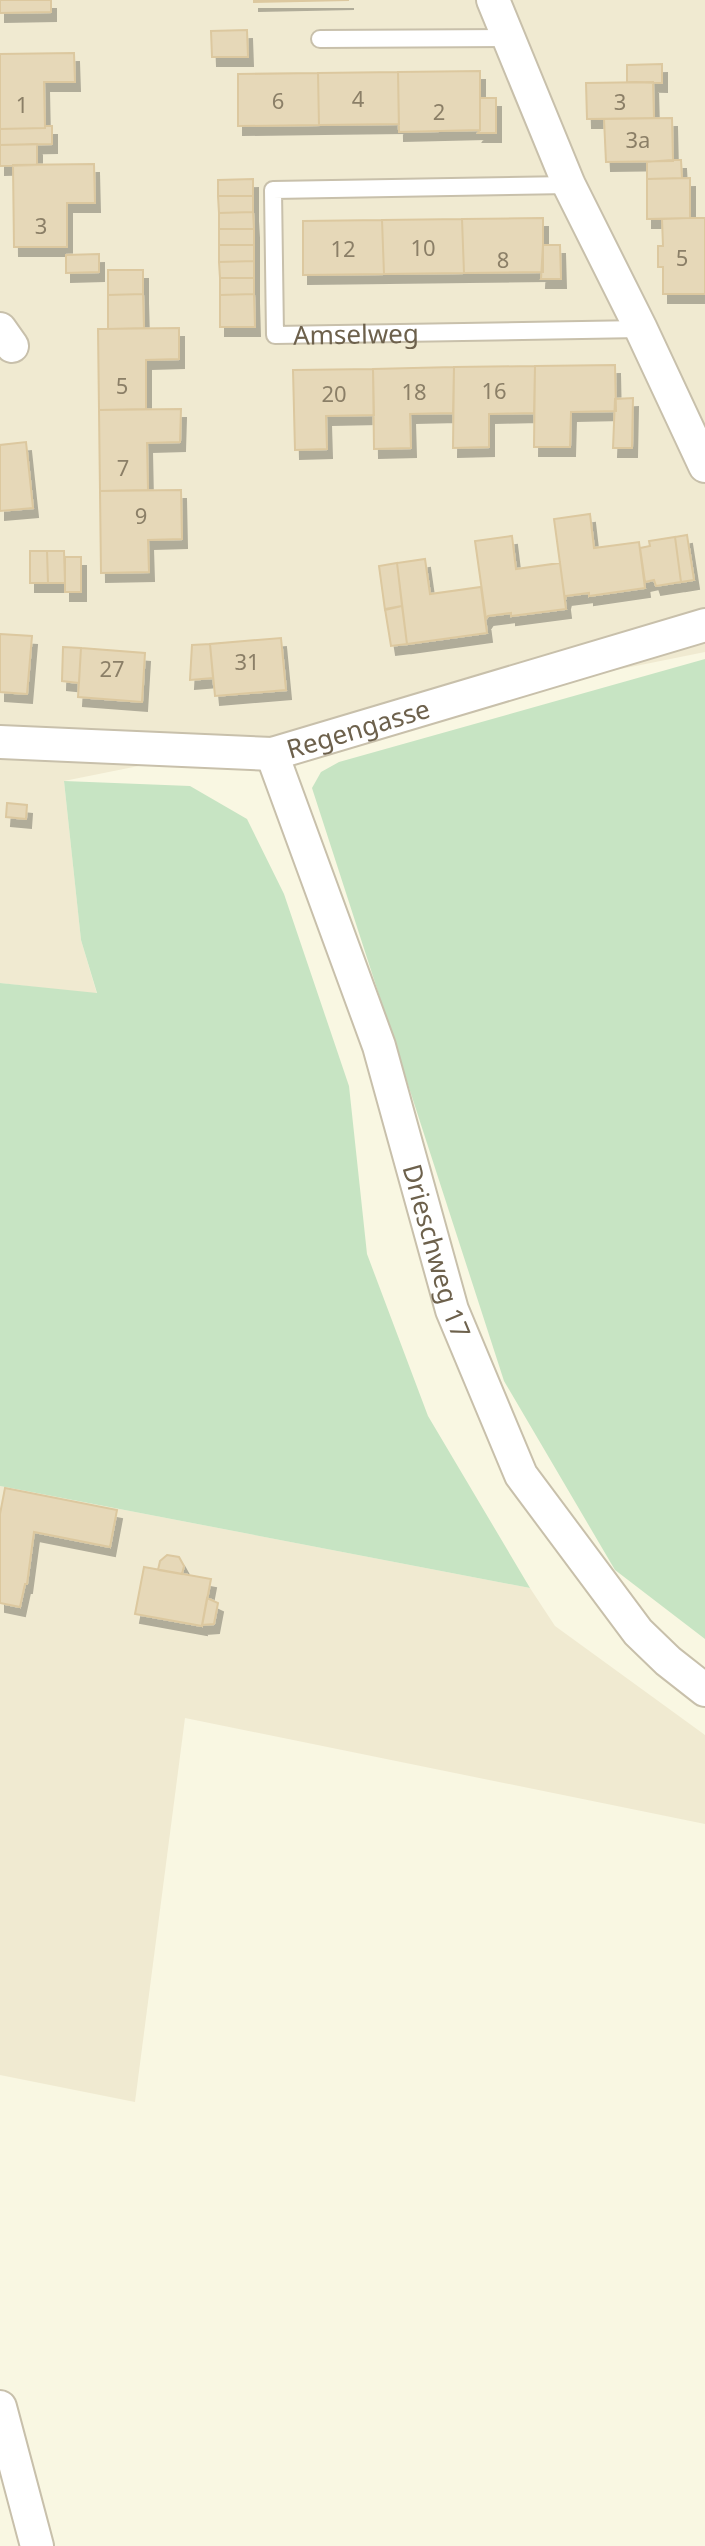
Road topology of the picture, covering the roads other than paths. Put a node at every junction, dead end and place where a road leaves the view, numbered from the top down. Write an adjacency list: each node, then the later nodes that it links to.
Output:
1 (493, 0): 2 (street)
2 (508, 38): 3 (lane); 4 (street)
3 (320, 39)
4 (569, 185): 5 (street); 5 (lane, Amselweg)
5 (641, 329): 6 (street)
6 (705, 466)
7 (705, 625): 9 (street, Regengasse)
8 (0, 742): 9 (street, Regengasse)
9 (272, 754): 10 (street, Drieschweg 17)
10 (705, 1690)
11 (0, 2407): 12 (street)
12 (37, 2546)

